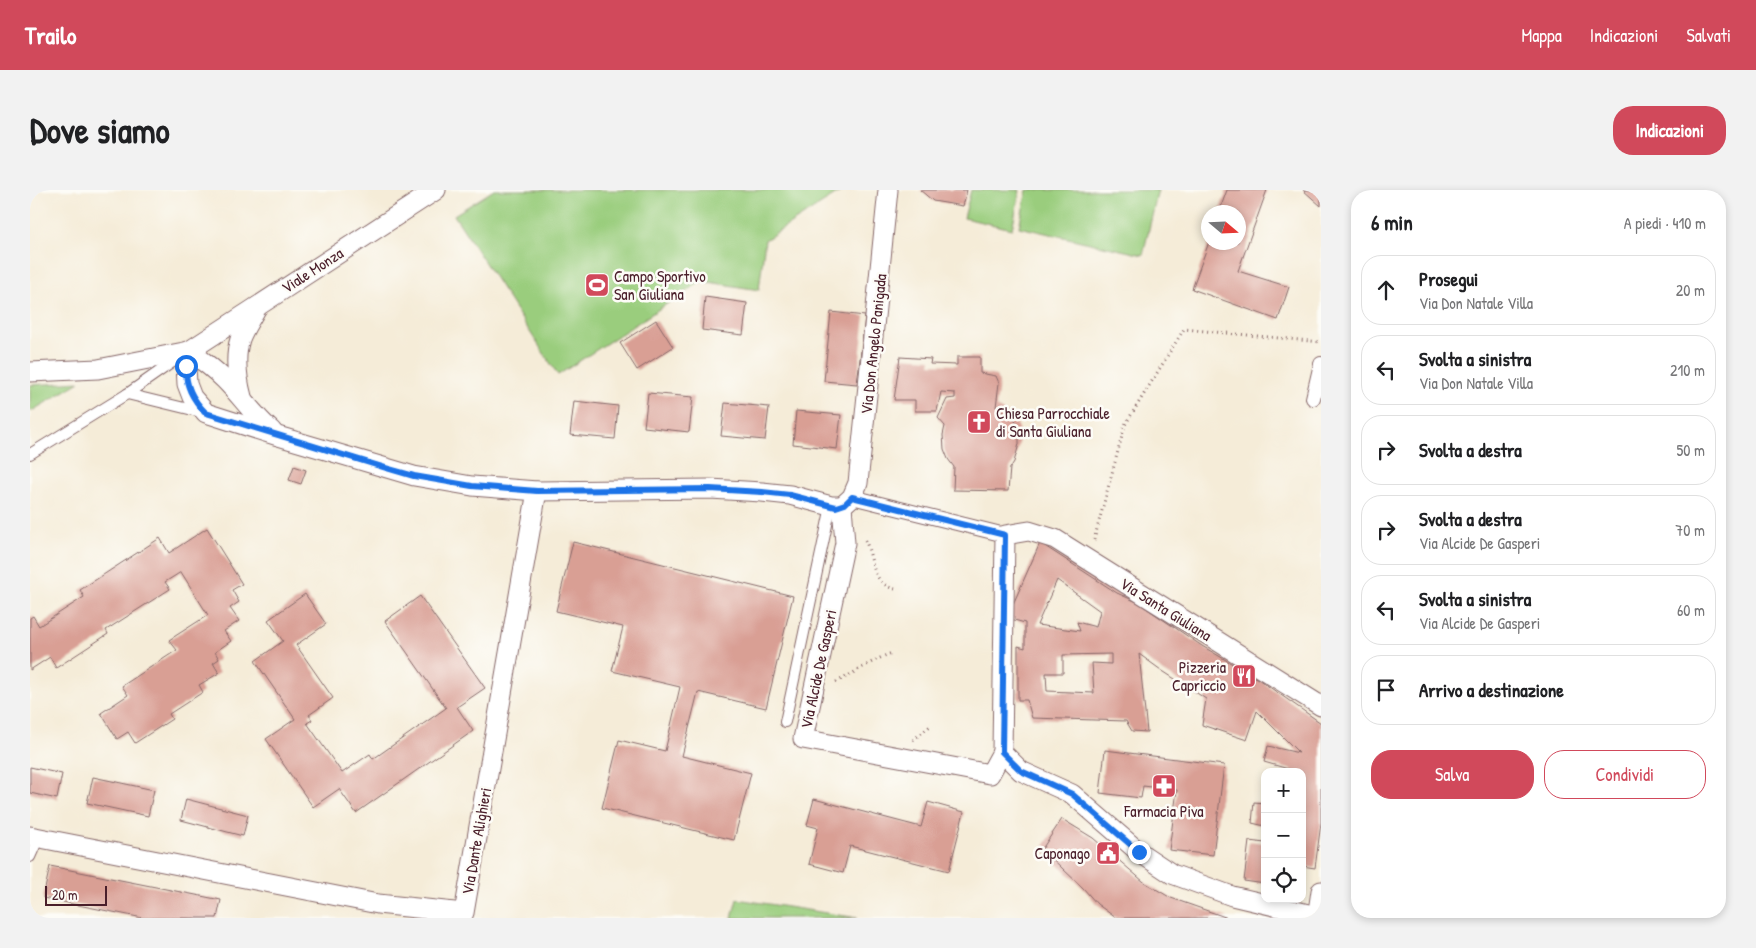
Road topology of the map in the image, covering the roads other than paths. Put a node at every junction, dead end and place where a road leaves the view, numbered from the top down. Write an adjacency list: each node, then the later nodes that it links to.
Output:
1 (436, 190): 3 (street, Viale Monza)
2 (888, 190): 14 (street, Via Don Angelo Panigada)
3 (259, 304): 4 (street, Viale Monza); 9 (street)
4 (189, 351): 6 (street); 7 (lane); 9 (street); 10 (street)
5 (1321, 364): 8 (street)
6 (30, 372)
7 (127, 394): 10 (lane); 12 (lane)
8 (1313, 398)
9 (242, 399): 11 (street)
10 (206, 413): 11 (street)
11 (278, 436): 13 (street)
12 (30, 454)
13 (537, 491): 14 (street); 22 (street, Via Dante Alighieri)
14 (842, 503): 15 (street); 17 (lane); 18 (street, Via Alcide De Gasperi)
15 (1005, 535): 16 (street, Via Santa Giuliana); 18 (street, Via Alcide De Gasperi)
16 (1321, 706)
17 (785, 722)
18 (1002, 752): 23 (street)
19 (34, 836): 20 (lane, Via Dante Alighieri); 22 (street, Via Dante Alighieri)
20 (30, 856)
21 (1321, 891): 23 (street)
22 (463, 916)
23 (1318, 917)

